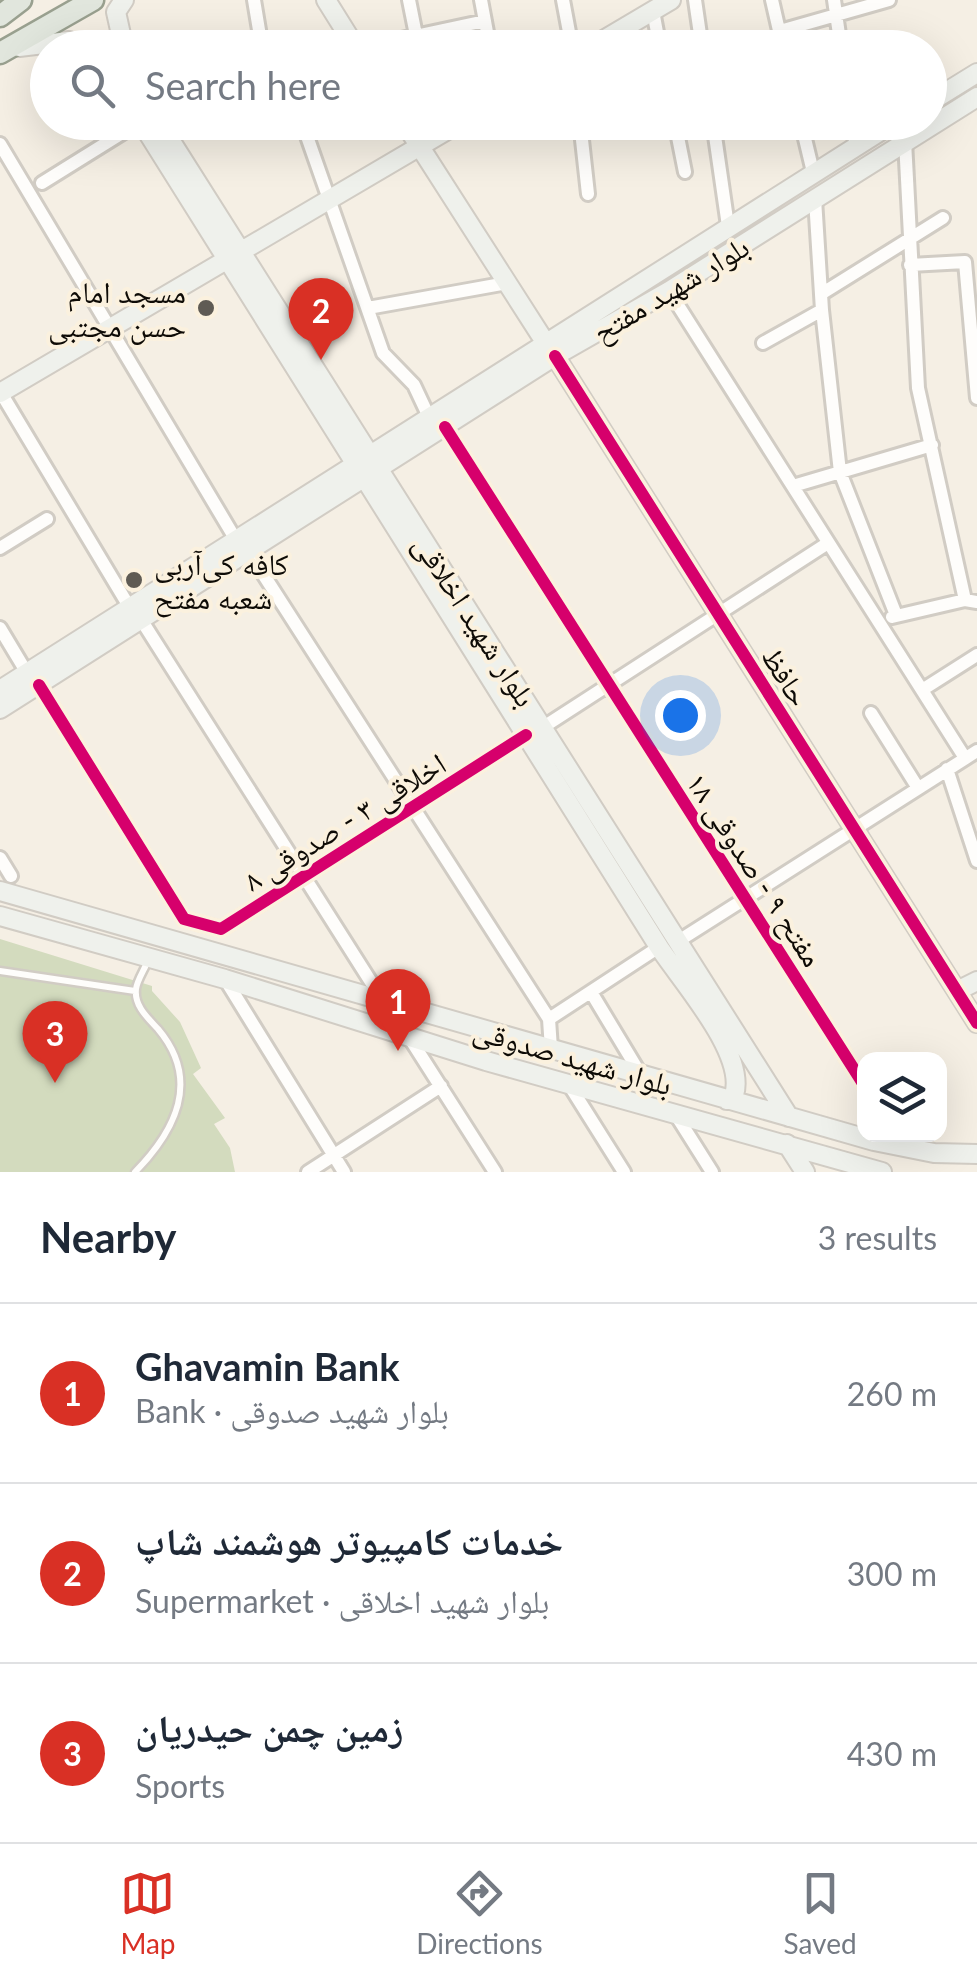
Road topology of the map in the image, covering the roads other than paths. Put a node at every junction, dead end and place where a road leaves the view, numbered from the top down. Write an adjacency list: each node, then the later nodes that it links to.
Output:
1 (20, 0): 16 (main road)
2 (93, 0): 18 (main road)
3 (124, 0): 19 (main road)
4 (254, 0): 20 (street)
5 (326, 0): 21 (main road)
6 (410, 0): 22 (street)
7 (481, 0): 17 (street)
8 (563, 0): 25 (street)
9 (671, 0): 14 (main road)
10 (695, 0): 28 (street)
11 (772, 0): 29 (street)
12 (834, 0): 15 (street)
13 (889, 0): 15 (street)
14 (653, 10): 26 (main road); 27 (street)
15 (836, 15): 30 (street); 31 (street)
16 (0, 16)
17 (485, 21): 23 (street); 24 (street)
18 (40, 30)
19 (120, 30)
20 (259, 30)
21 (346, 30)
22 (415, 30)
23 (441, 30)
24 (487, 30)
25 (569, 30)
26 (620, 30)
27 (657, 30)
28 (699, 30)
29 (780, 30)
30 (784, 30)
31 (838, 30)
32 (30, 36): 34 (main road)
33 (30, 43): 34 (main road)
34 (2, 52)
35 (973, 75): 36 (main road); 37 (street)
36 (947, 91)
37 (977, 97): 38 (main road, بلوار شهید مفتح)
38 (947, 116)
39 (111, 140): 57 (street)
40 (153, 140): 64 (main road, بلوار شهید اخلاقی)
41 (170, 140): 64 (main road, بلوار شهید اخلاقی)
42 (308, 140): 60 (street, مفتح ۹ - صدوقی ۱۸)
43 (416, 140): 54 (main road, حافظ)
44 (431, 140): 54 (main road)
45 (582, 140): 58 (street)
46 (679, 140): 55 (street)
47 (716, 140): 62 (street)
48 (805, 140): 56 (street)
49 (855, 140): 53 (street)
50 (866, 140): 53 (main road, بلوار شهید مفتح)
51 (906, 141): 59 (main road, بلوار شهید مفتح); 63 (street)
52 (0, 144): 71 (street)
53 (856, 146): 56 (main road, بلوار شهید مفتح)
54 (420, 147): 60 (main road); 66 (main road, حافظ)
55 (685, 172)
56 (812, 172): 62 (main road, بلوار شهید مفتح)
57 (42, 182)
58 (588, 194)
59 (815, 199): 67 (main road, بلوار شهید مفتح); 68 (street)
60 (330, 200): 64 (main road); 69 (street, مفتح ۹ - صدوقی ۱۸)
61 (943, 218): 63 (street)
62 (728, 226): 73 (main road, بلوار شهید مفتح)
63 (909, 238): 65 (street); 68 (street)
64 (233, 256): 71 (main road); 78 (main road, بلوار شهید اخلاقی)
65 (910, 265): 75 (street); 77 (street)
66 (507, 283): 69 (street); 73 (main road, حافظ)
67 (669, 291): 73 (main road, بلوار شهید مفتح); 80 (street)
68 (821, 294): 70 (street)
69 (368, 308): 76 (street, مفتح ۹ - صدوقی ۱۸)
70 (822, 310): 72 (street); 79 (street)
71 (109, 328): 74 (main road); 83 (street)
72 (763, 343)
73 (550, 349): 76 (main road, بلوار شهید مفتح); 87 (main road, حافظ)
74 (0, 392): 86 (street)
75 (977, 398)
76 (437, 422): 78 (main road, بلوار شهید مفتح); 93 (street, مفتح ۹ - صدوقی ۱۸)
77 (932, 445): 79 (street); 85 (street)
78 (365, 467): 83 (main road, بلوار شهید مفتح); 98 (main road, بلوار شهید اخلاقی); 99 (main road, بلوار شهید اخلاقی)
79 (840, 472): 80 (street); 88 (street)
80 (793, 486): 82 (street)
81 (46, 519): 84 (street)
82 (828, 542): 87 (street); 89 (street)
83 (242, 546): 86 (main road, بلوار شهید مفتح); 103 (street)
84 (0, 548)
85 (971, 601): 88 (street)
86 (136, 614): 92 (main road, بلوار شهید مفتح); 107 (street)
87 (720, 616): 93 (street); 104 (main road, حافظ)
88 (896, 616): 89 (street)
89 (878, 621): 95 (street)
90 (0, 628): 92 (street)
91 (977, 655): 95 (street)
92 (33, 679): 94 (main road); 96 (main road); 107 (street, اخلاقی ۳ - صدوقی ۸)
93 (610, 686): 98 (street); 109 (street, مفتح ۹ - صدوقی ۱۸)
94 (0, 690)
95 (922, 690): 100 (street)
96 (0, 709)
97 (871, 713): 102 (street)
98 (546, 726): 111 (main road, بلوار شهید اخلاقی)
99 (526, 735): 103 (street, اخلاقی ۳ - صدوقی ۸); 112 (main road, بلوار شهید اخلاقی)
100 (971, 754): 101 (street)
101 (947, 769): 102 (street); 106 (street)
102 (918, 788): 104 (street)
103 (412, 808): 107 (street, اخلاقی ۳ - صدوقی ۸); 121 (street)
104 (854, 828): 109 (street); 118 (main road, حافظ)
105 (0, 858): 108 (street)
106 (977, 859)
107 (304, 876): 120 (street)
108 (6, 883): 120 (main road, بلوار شهید صدوقی)
109 (745, 898): 111 (street); 126 (street, مفتح ۹ - صدوقی ۱۸)
110 (0, 916): 113 (main road, بلوار شهید صدوقی)
111 (680, 940): 125 (main road, بلوار شهید اخلاقی)
112 (659, 947): 119 (street); 125 (main road, بلوار شهید اخلاقی)
113 (149, 958): 115 (main road, بلوار شهید صدوقی); 117 (lane)
114 (0, 971): 117 (lane)
115 (225, 979): 123 (main road, بلوار شهید صدوقی); 138 (street)
116 (977, 981): 118 (main road)
117 (136, 991): 139 (lane)
118 (957, 991): 122 (main road, حافظ)
119 (590, 992): 121 (street); 127 (street)
120 (384, 1004): 124 (main road, بلوار شهید صدوقی)
121 (549, 1018): 124 (street)
122 (977, 1022)
123 (409, 1037): 128 (main road, بلوار شهید صدوقی); 129 (street)
124 (551, 1050): 127 (main road, بلوار شهید صدوقی)
125 (745, 1065): 130 (main road); 132 (main road, بلوار شهید اخلاقی)
126 (857, 1074)
127 (641, 1076): 130 (main road, بلوار شهید صدوقی)
128 (568, 1083): 131 (main road, بلوار شهید صدوقی); 143 (street)
129 (440, 1086): 138 (street); 142 (street)
130 (727, 1100): 132 (main road, بلوار شهید صدوقی)
131 (676, 1115): 135 (main road, بلوار شهید صدوقی); 144 (street)
132 (789, 1117): 133 (main road, بلوار شهید صدوقی)
133 (857, 1132)
134 (903, 1142): 136 (main road, بلوار شهید صدوقی)
135 (787, 1144): 145 (main road); 146 (main road, بلوار شهید صدوقی)
136 (934, 1153): 137 (main road, بلوار شهید صدوقی); 147 (main road)
137 (977, 1154)
138 (334, 1155): 140 (street); 141 (street)
139 (135, 1172)
140 (308, 1172)
141 (344, 1172)
142 (495, 1172)
143 (624, 1172)
144 (712, 1172)
145 (805, 1172)
146 (882, 1172)
147 (971, 1172)

